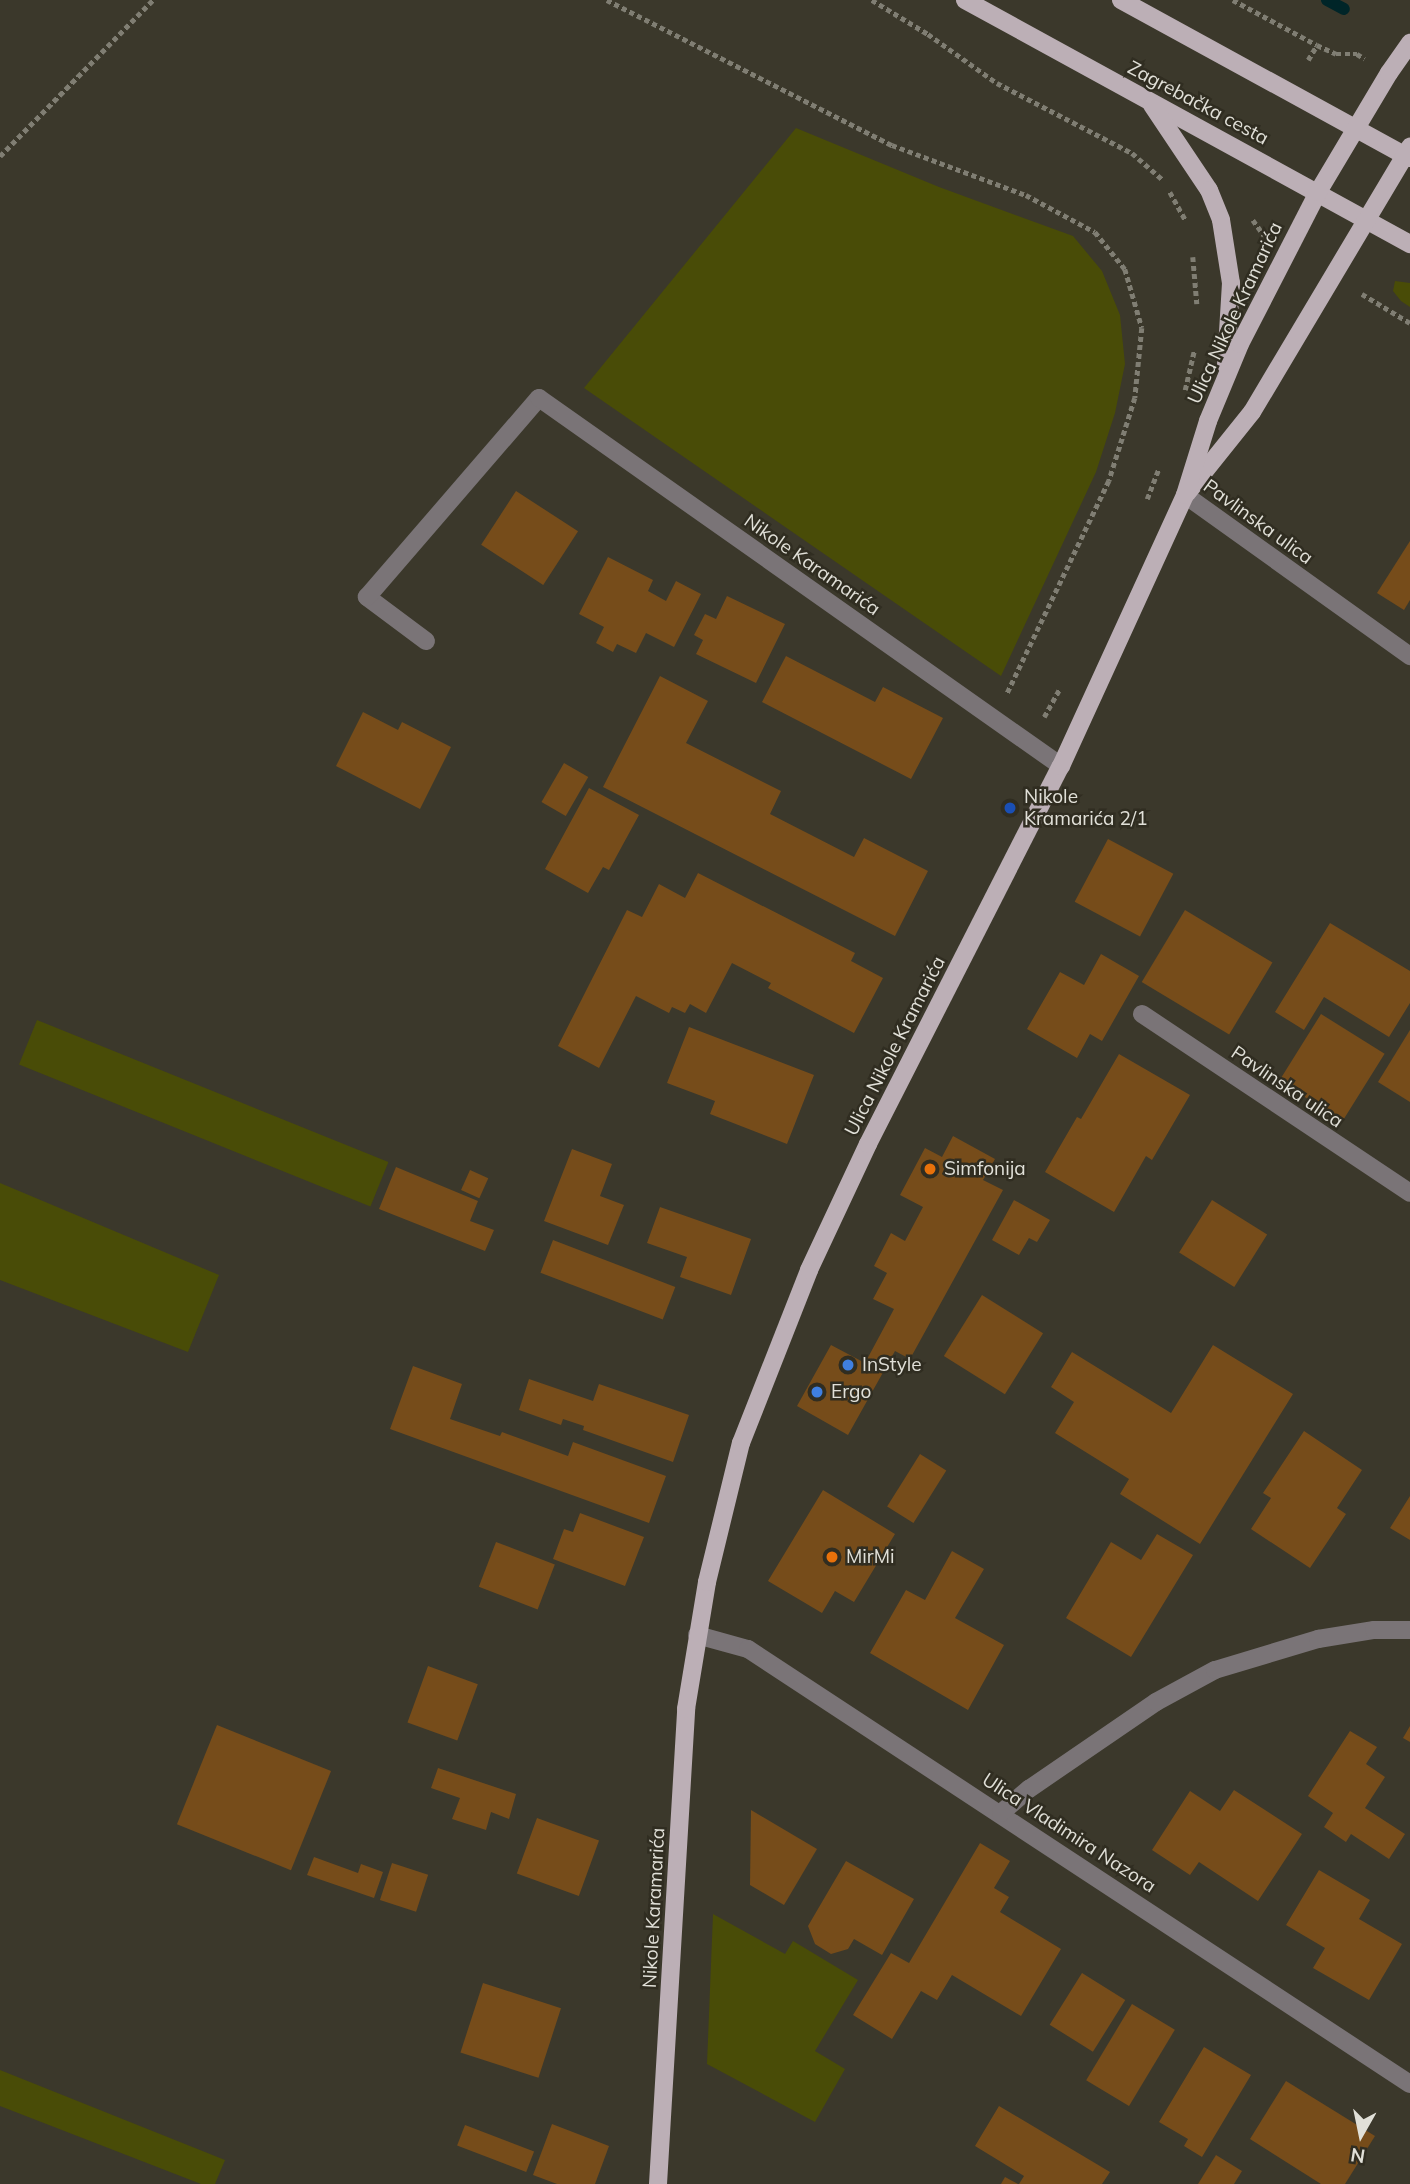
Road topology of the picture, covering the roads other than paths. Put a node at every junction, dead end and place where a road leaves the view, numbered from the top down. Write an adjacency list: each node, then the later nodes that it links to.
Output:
1 (965, 0): 4 (main road, Zagrebačka cesta)
2 (1121, 0): 5 (main road)
3 (1410, 43): 5 (main road, Ulica Nikole Kramarića)
4 (1148, 100): 7 (main road, Zagrebačka cesta); 10 (main road)
5 (1354, 128): 6 (main road); 7 (main road, Ulica Nikole Kramarića)
6 (1408, 154): 8 (main road, Ulica Nikole Kramarića)
7 (1318, 192): 8 (main road, Zagrebačka cesta); 10 (main road, Ulica Nikole Kramarića)
8 (1367, 220): 9 (main road, Zagrebačka cesta); 11 (main road, Ulica Nikole Kramarića)
9 (1410, 244)
10 (1225, 380): 11 (main road, Ulica Nikole Kramarića)
11 (1185, 495): 13 (street, Pavlinska ulica); 14 (main road, Ulica Nikole Kramarića)
12 (426, 641): 14 (street, Nikole Karamarića)
13 (1410, 656)
14 (1061, 766): 18 (main road, Ulica Nikole Kramarića)
15 (1142, 1014): 16 (street, Pavlinska ulica)
16 (1410, 1193)
17 (1410, 1630): 19 (street)
18 (697, 1636): 19 (street, Ulica Vladimira Nazora); 21 (main road, Nikole Karamarića)
19 (1001, 1813): 20 (street, Ulica Vladimira Nazora)
20 (1410, 2084)
21 (658, 2184)

